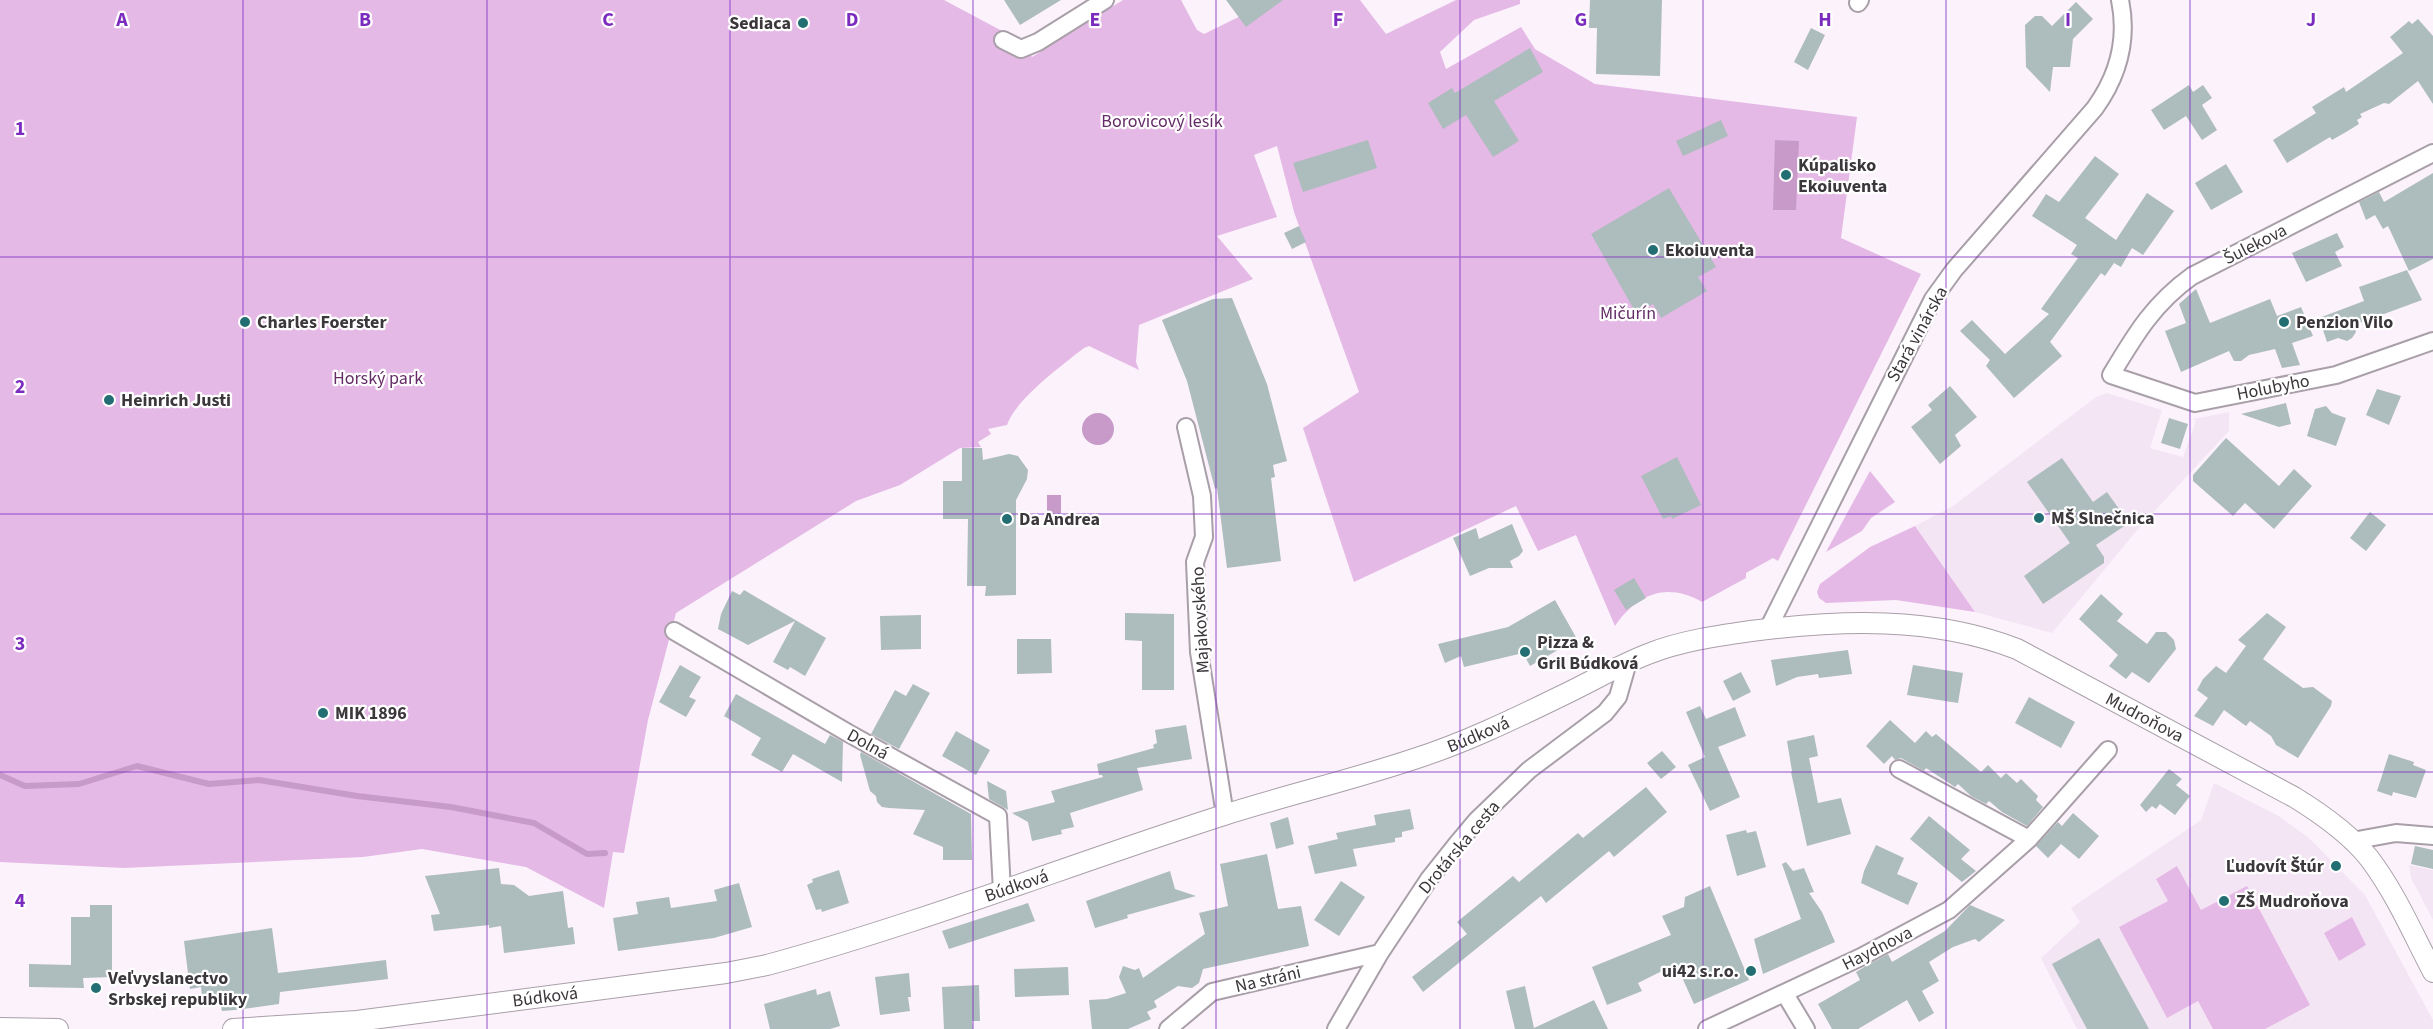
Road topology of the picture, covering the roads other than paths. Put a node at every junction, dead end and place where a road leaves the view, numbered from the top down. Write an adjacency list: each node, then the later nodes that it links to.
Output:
1 (1105, 0): 3 (street)
2 (2120, 0): 8 (street, Stará vinárska)
3 (1003, 40)
4 (2433, 153): 6 (street, Šulekova)
5 (2433, 341): 6 (street, Holubyho)
6 (2111, 375)
7 (1186, 426): 13 (street, Majakovského)
8 (1768, 629): 10 (street, Búdková); 16 (street, Mudroňova)
9 (674, 631): 17 (street, Dolná)
10 (1629, 662): 13 (street, Búdková); 18 (street, Drotárska cesta)
11 (2108, 750): 15 (street, Haydnova)
12 (1899, 769): 15 (street)
13 (1226, 815): 17 (street, Búdková)
14 (2433, 836): 16 (street)
15 (2029, 838): 20 (street, Haydnova)
16 (2352, 841): 19 (street, Mudroňova)
17 (1002, 891): 23 (street, Búdková)
18 (1380, 953): 24 (street, Na stráni); 25 (street, Drotárska cesta)
19 (2433, 972)
20 (1785, 994): 26 (street, Haydnova); 27 (street)
21 (0, 1028): 22 (street)
22 (58, 1029)
23 (233, 1029)
24 (1168, 1029)
25 (1336, 1029)
26 (1707, 1029)
27 (1806, 1029)

